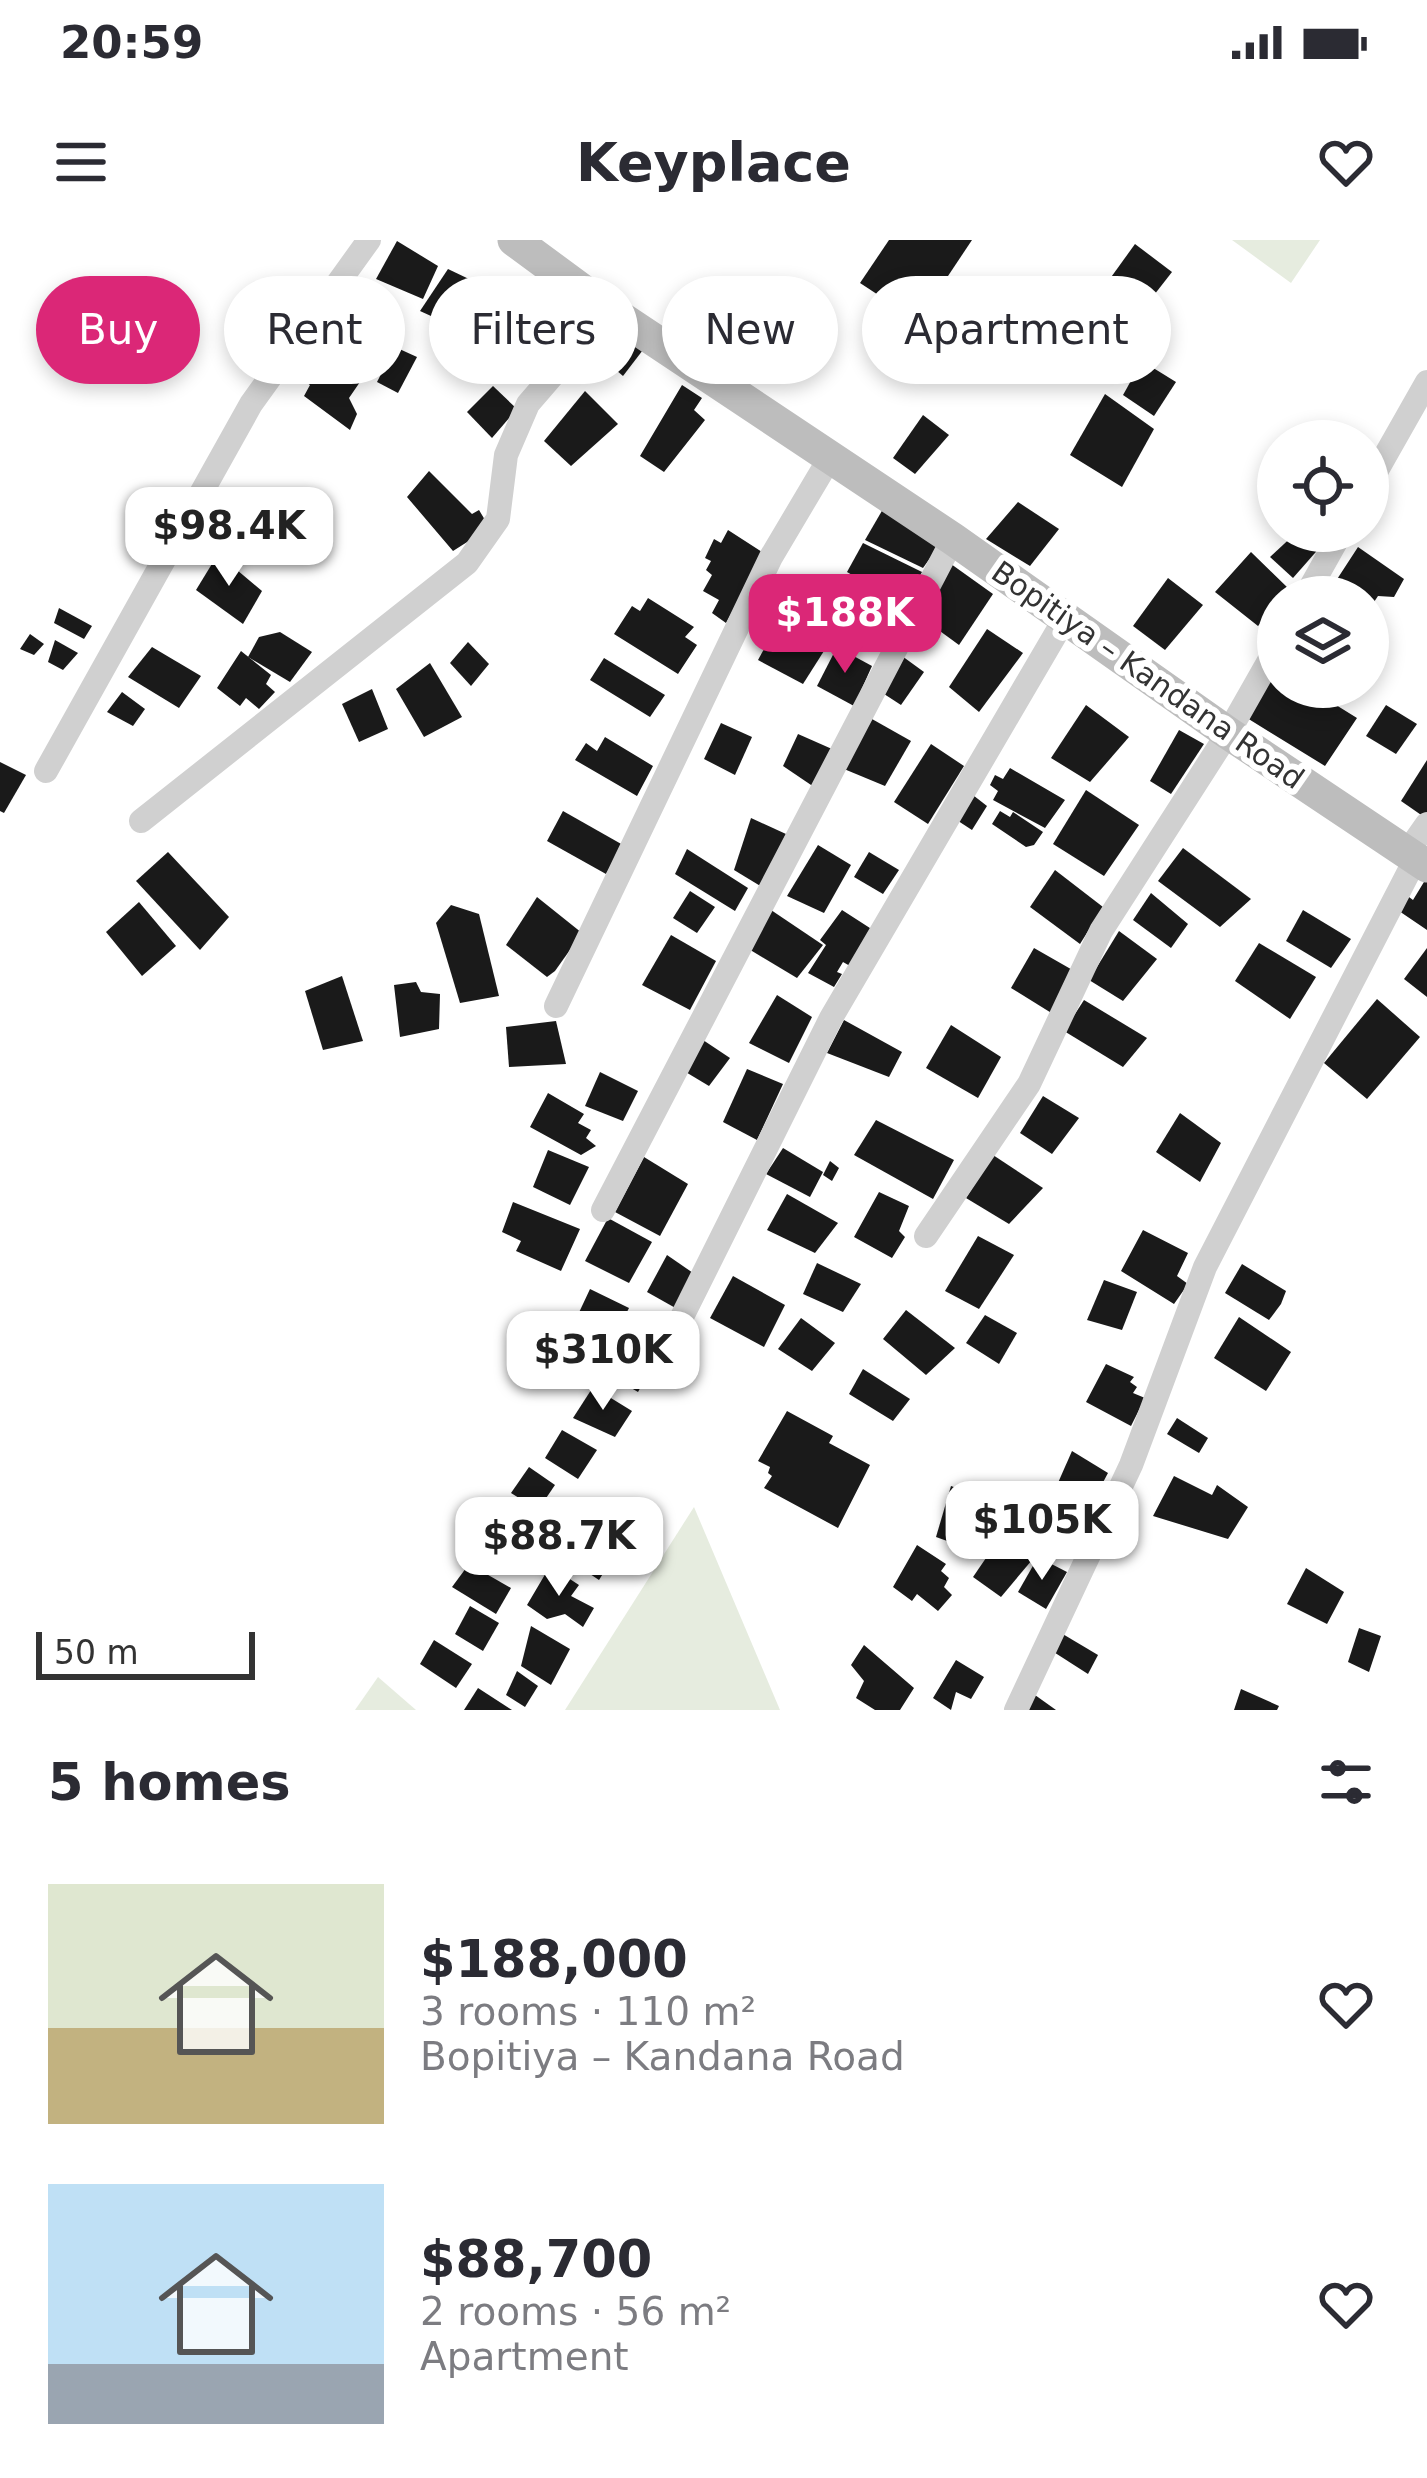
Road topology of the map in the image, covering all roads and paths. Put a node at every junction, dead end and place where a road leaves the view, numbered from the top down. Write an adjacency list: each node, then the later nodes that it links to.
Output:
1 (369, 240): 13 (street)
2 (514, 240): 3 (street, Bopitiya – Kandana Road)
3 (563, 276)
4 (638, 329): 8 (street, Bopitiya – Kandana Road)
5 (1427, 382): 7 (street)
6 (545, 384): 14 (street)
7 (1389, 449)
8 (830, 456): 9 (street, Bopitiya – Kandana Road); 16 (street)
9 (952, 539): 10 (street, Bopitiya – Kandana Road); 17 (street)
10 (1064, 620): 12 (street, Bopitiya – Kandana Road); 19 (street)
11 (1257, 682): 12 (street)
12 (1228, 733): 15 (street, Bopitiya – Kandana Road); 18 (street)
13 (46, 771)
14 (141, 821)
15 (1419, 850): 20 (street)
16 (556, 1006)
17 (603, 1210)
18 (926, 1236)
19 (658, 1365)
20 (1016, 1710)

